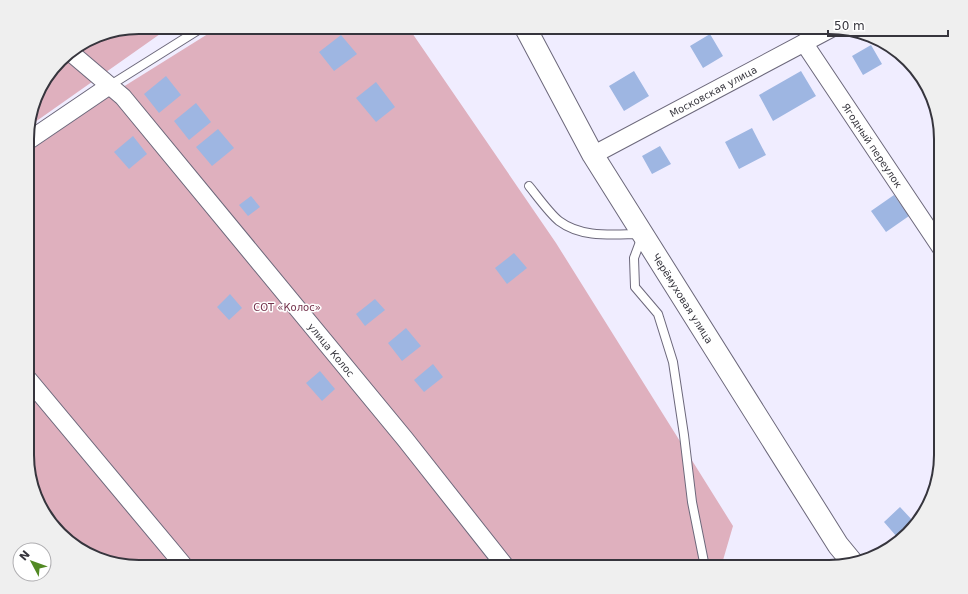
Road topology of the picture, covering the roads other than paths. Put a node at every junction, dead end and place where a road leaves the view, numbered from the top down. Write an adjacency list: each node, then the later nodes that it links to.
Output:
1 (192, 34): 6 (lane)
2 (529, 34): 8 (street, Черёмуховая улица)
3 (821, 34): 4 (street, Московская улица)
4 (804, 43): 8 (street, Московская улица); 11 (street, Ягодный переулок)
5 (75, 56): 6 (street, улица Колос)
6 (109, 86): 7 (street); 15 (street, улица Колос)
7 (34, 138)
8 (594, 156): 10 (street, Черёмуховая улица)
9 (529, 186): 10 (lane)
10 (643, 234): 13 (street, Черёмуховая улица); 16 (lane)
11 (934, 238)
12 (34, 386): 14 (street)
13 (848, 558)
14 (179, 560)
15 (500, 560)
16 (704, 560)

